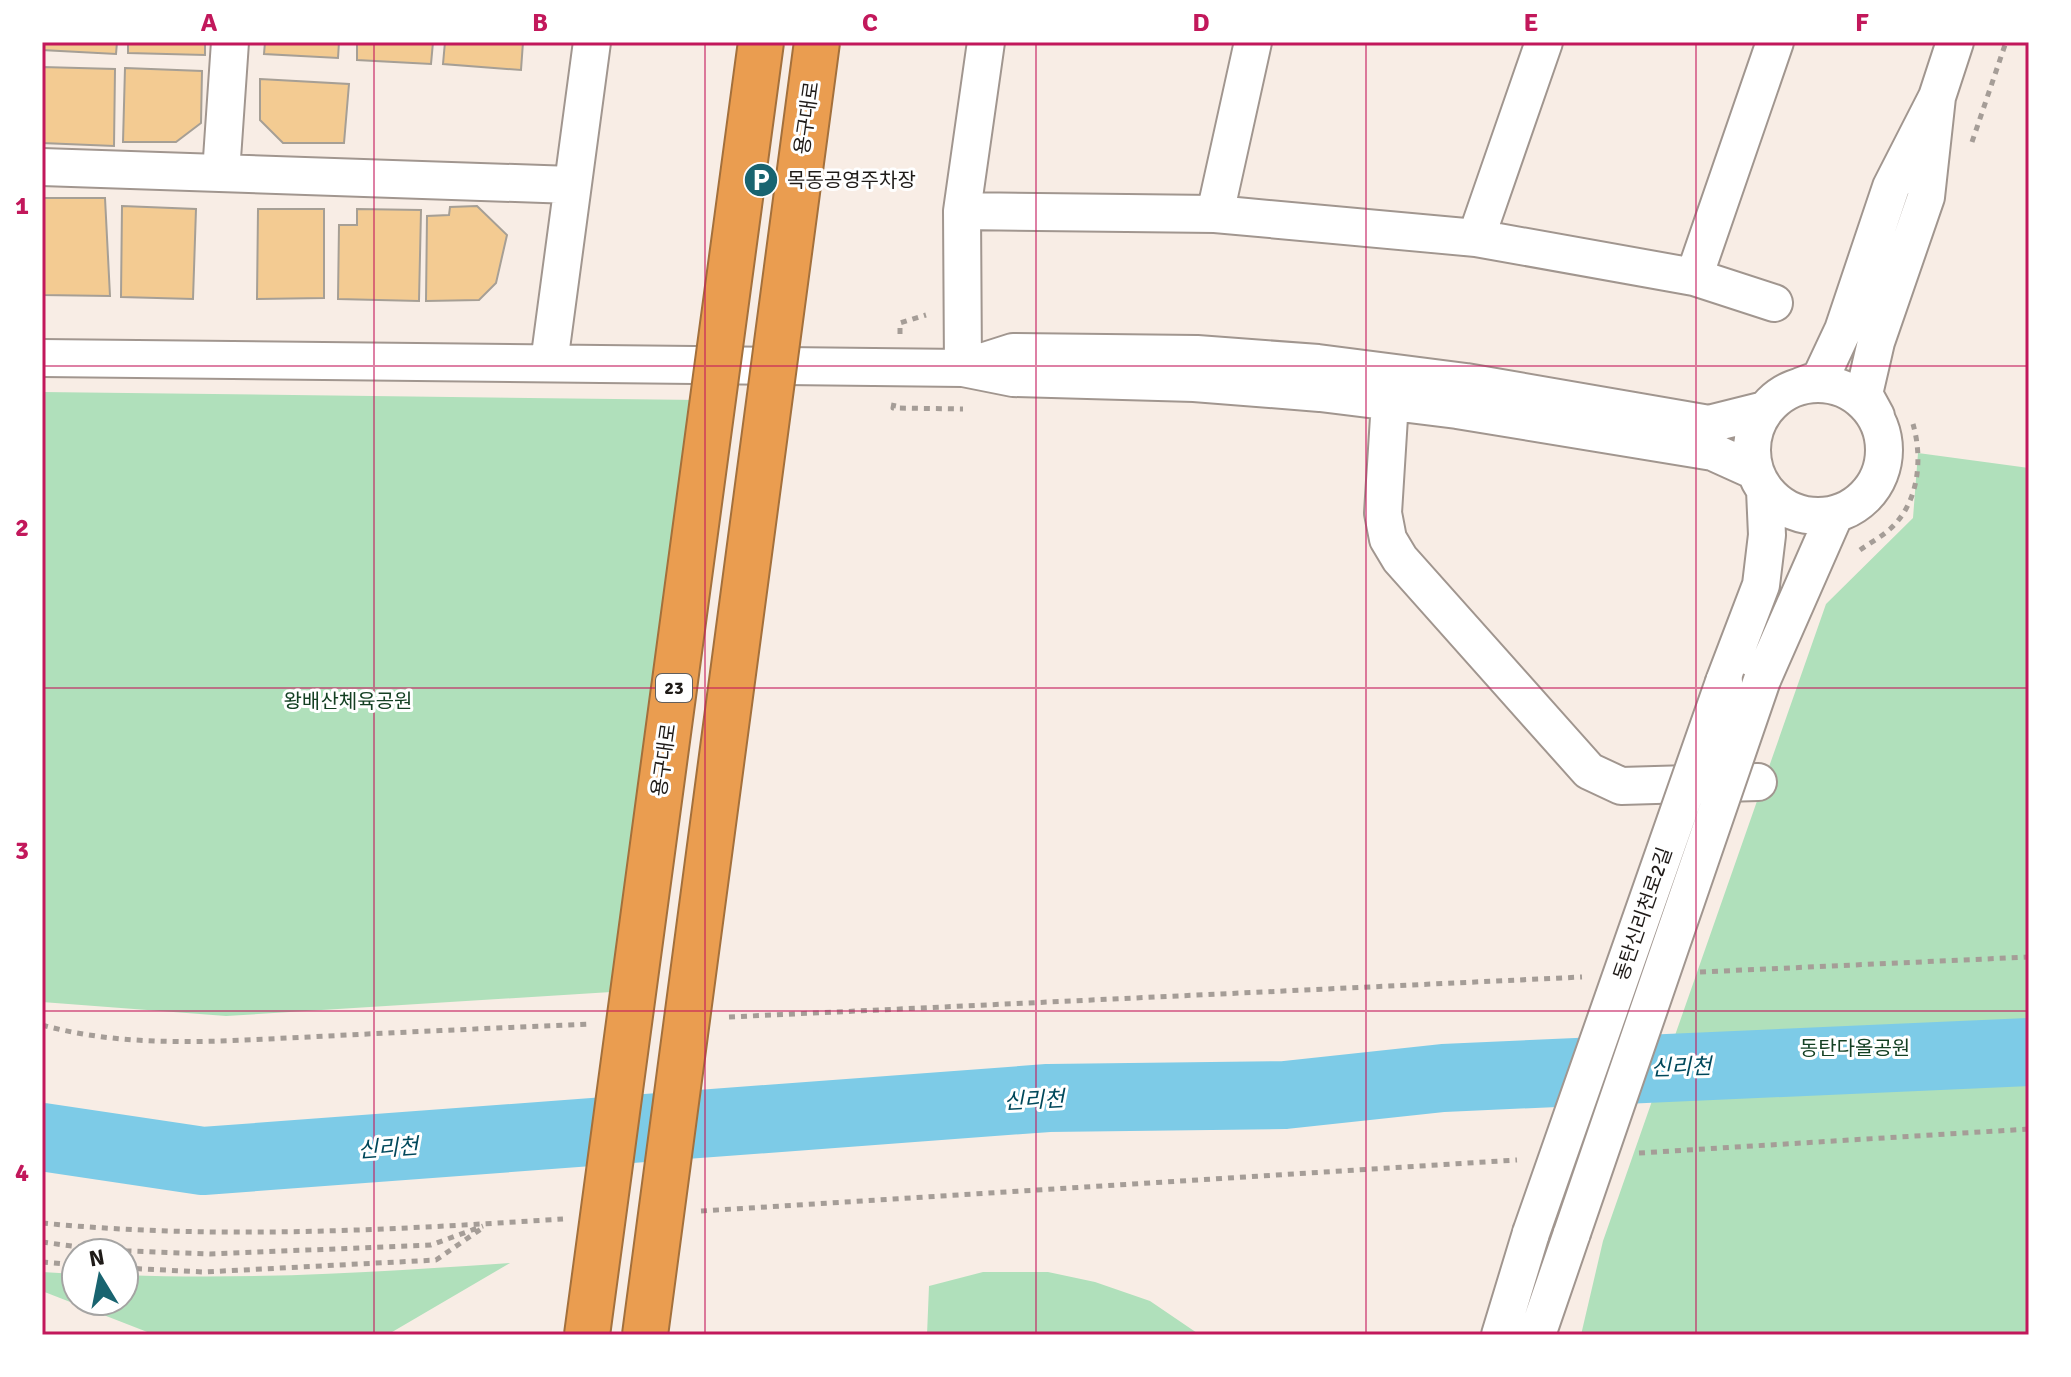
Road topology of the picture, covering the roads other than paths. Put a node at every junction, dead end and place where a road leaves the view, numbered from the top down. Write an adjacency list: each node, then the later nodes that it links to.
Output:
1 (230, 42): 12 (street)
2 (592, 42): 13 (street)
3 (761, 42): 29 (highway, 용구대로 / 23, bridge)
4 (817, 42): 30 (highway, 용구대로, bridge)
5 (986, 42): 14 (street)
6 (1253, 42): 15 (street)
7 (1544, 42): 16 (street)
8 (1775, 42): 17 (street)
9 (1955, 42): 10 (street)
10 (1937, 97): 22 (street); 25 (street)
11 (42, 167): 12 (street)
12 (221, 173): 13 (street)
13 (572, 185): 20 (street)
14 (962, 211): 15 (street); 21 (street)
15 (1215, 214): 16 (street)
16 (1476, 238): 17 (street)
17 (1694, 277): 18 (street)
18 (1774, 303)
19 (42, 358): 20 (street)
20 (549, 363): 21 (street)
21 (963, 368): 23 (street); 24 (street)
22 (1801, 386): 24 (street); 25 (street)
23 (1390, 401): 26 (street); 28 (street)
24 (1765, 410): 26 (street)
25 (1876, 416): 27 (street)
26 (1760, 481): 27 (street); 31 (street, 동탄신리천로2길, bridge)
27 (1835, 514): 32 (street, 동탄신리천로2길, bridge)
28 (1758, 782)
29 (587, 1335)
30 (645, 1335)
31 (1500, 1335)
32 (1537, 1335)

